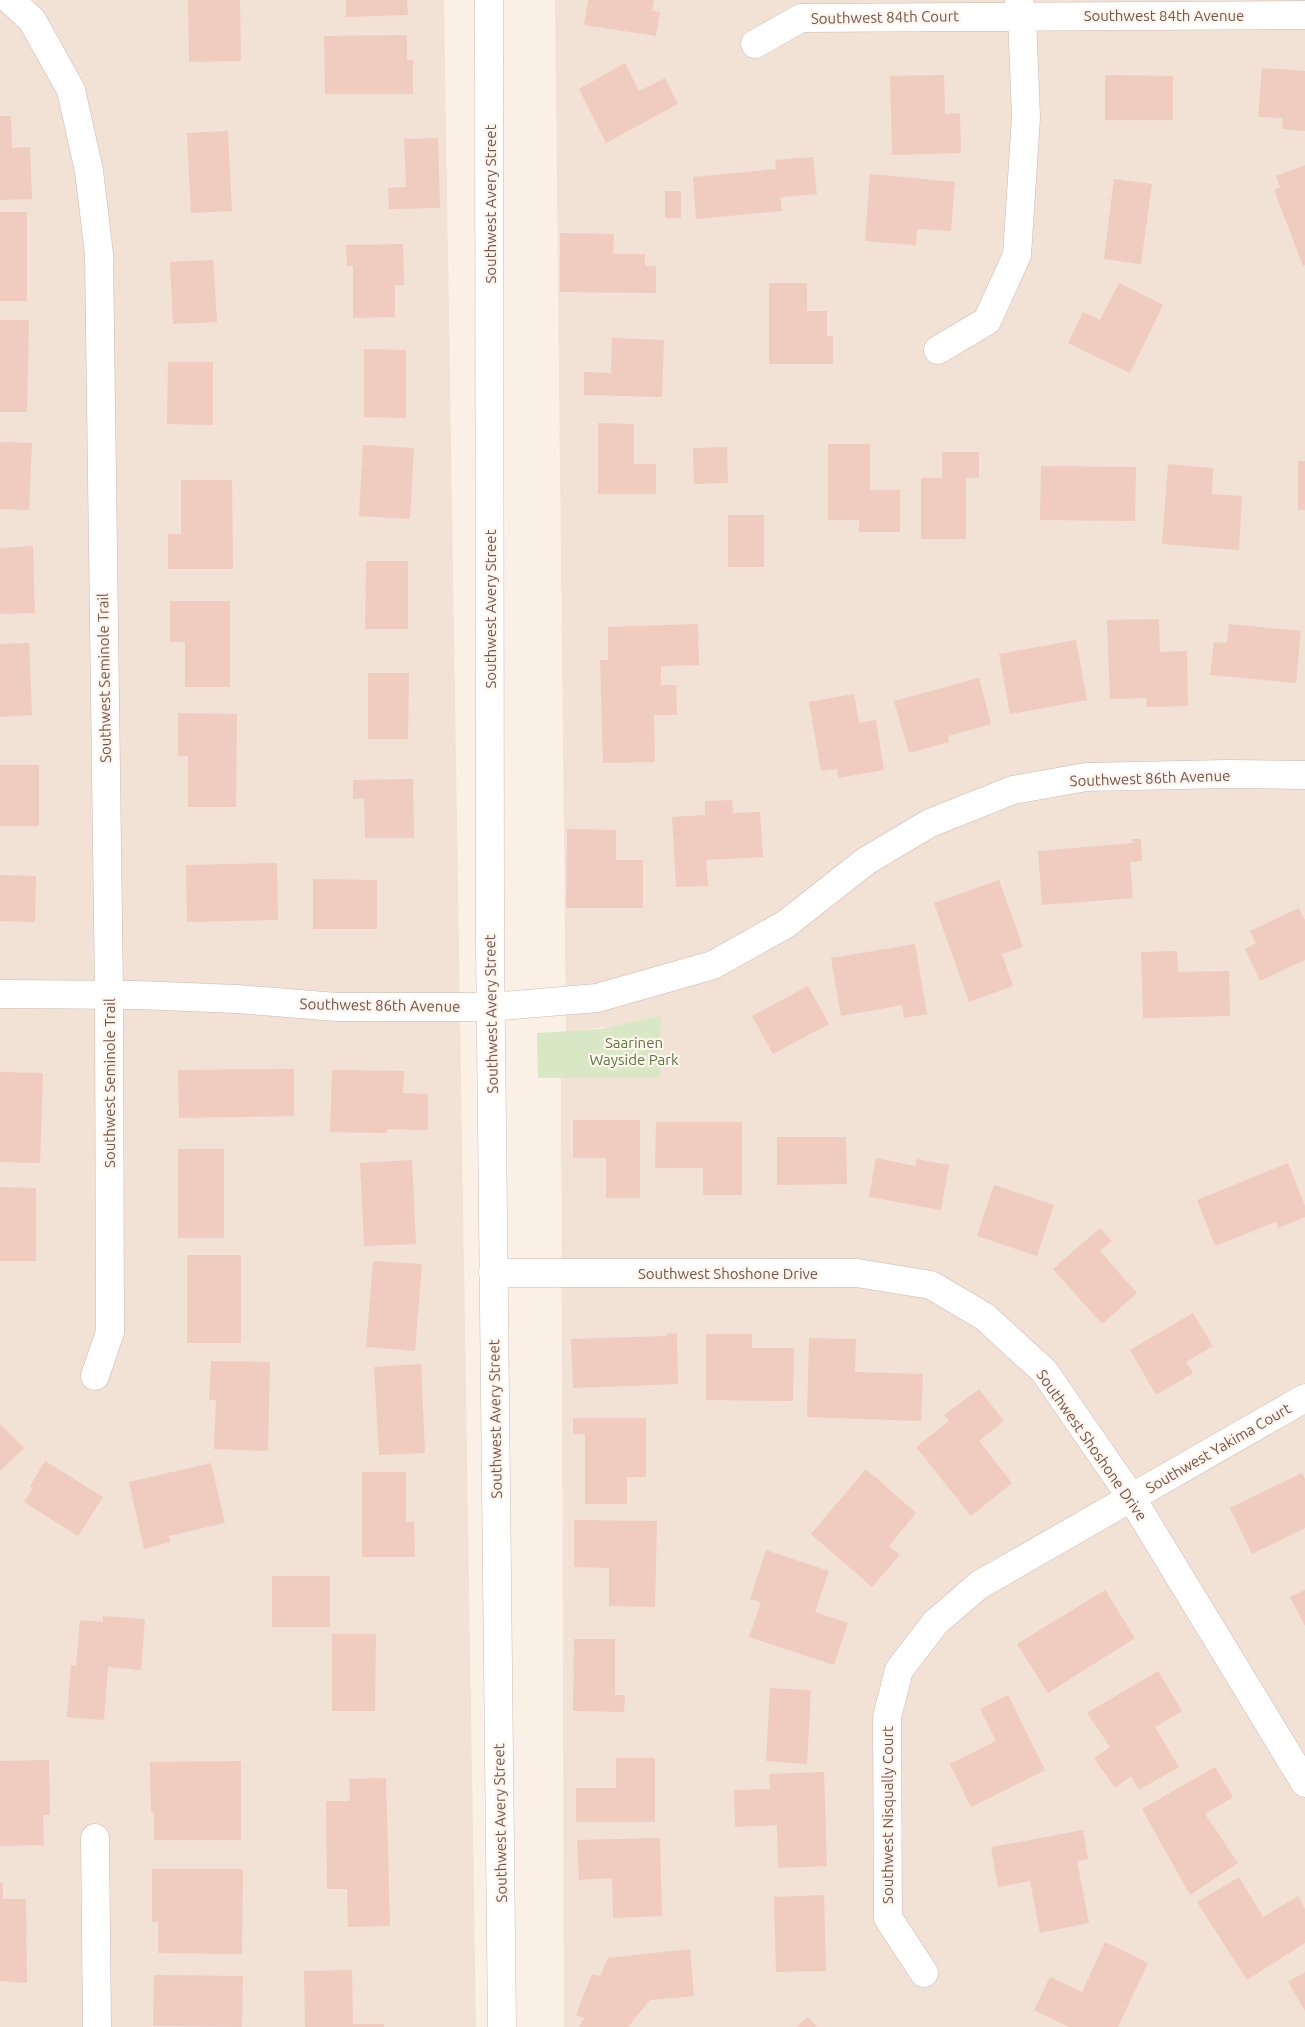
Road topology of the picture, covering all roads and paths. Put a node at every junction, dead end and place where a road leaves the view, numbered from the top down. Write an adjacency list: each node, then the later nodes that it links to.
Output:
1 (10, 0): 9 (street, Southwest Seminole Trail)
2 (489, 0): 10 (street, Southwest Avery Street)
3 (1021, 8): 4 (street, Southwest 84th Avenue); 5 (street, Southwest 84th Court); 6 (street)
4 (1305, 15)
5 (755, 44)
6 (938, 350)
7 (1305, 775): 10 (street, Southwest 86th Avenue)
8 (0, 994): 9 (street, Southwest 86th Avenue)
9 (109, 994): 10 (street, Southwest 86th Avenue); 12 (street, Southwest Seminole Trail)
10 (490, 1007): 11 (street, Southwest Avery Street)
11 (493, 1273): 14 (street, Southwest Shoshone Drive); 19 (street, Southwest Avery Street)
12 (95, 1376)
13 (1305, 1398): 14 (street, Southwest Yakima Court)
14 (1131, 1497): 15 (street, Southwest Shoshone Drive); 17 (street, Southwest Nisqually Court)
15 (1305, 1783)
16 (95, 1838): 18 (street)
17 (924, 1973)
18 (97, 2027)
19 (502, 2027)

